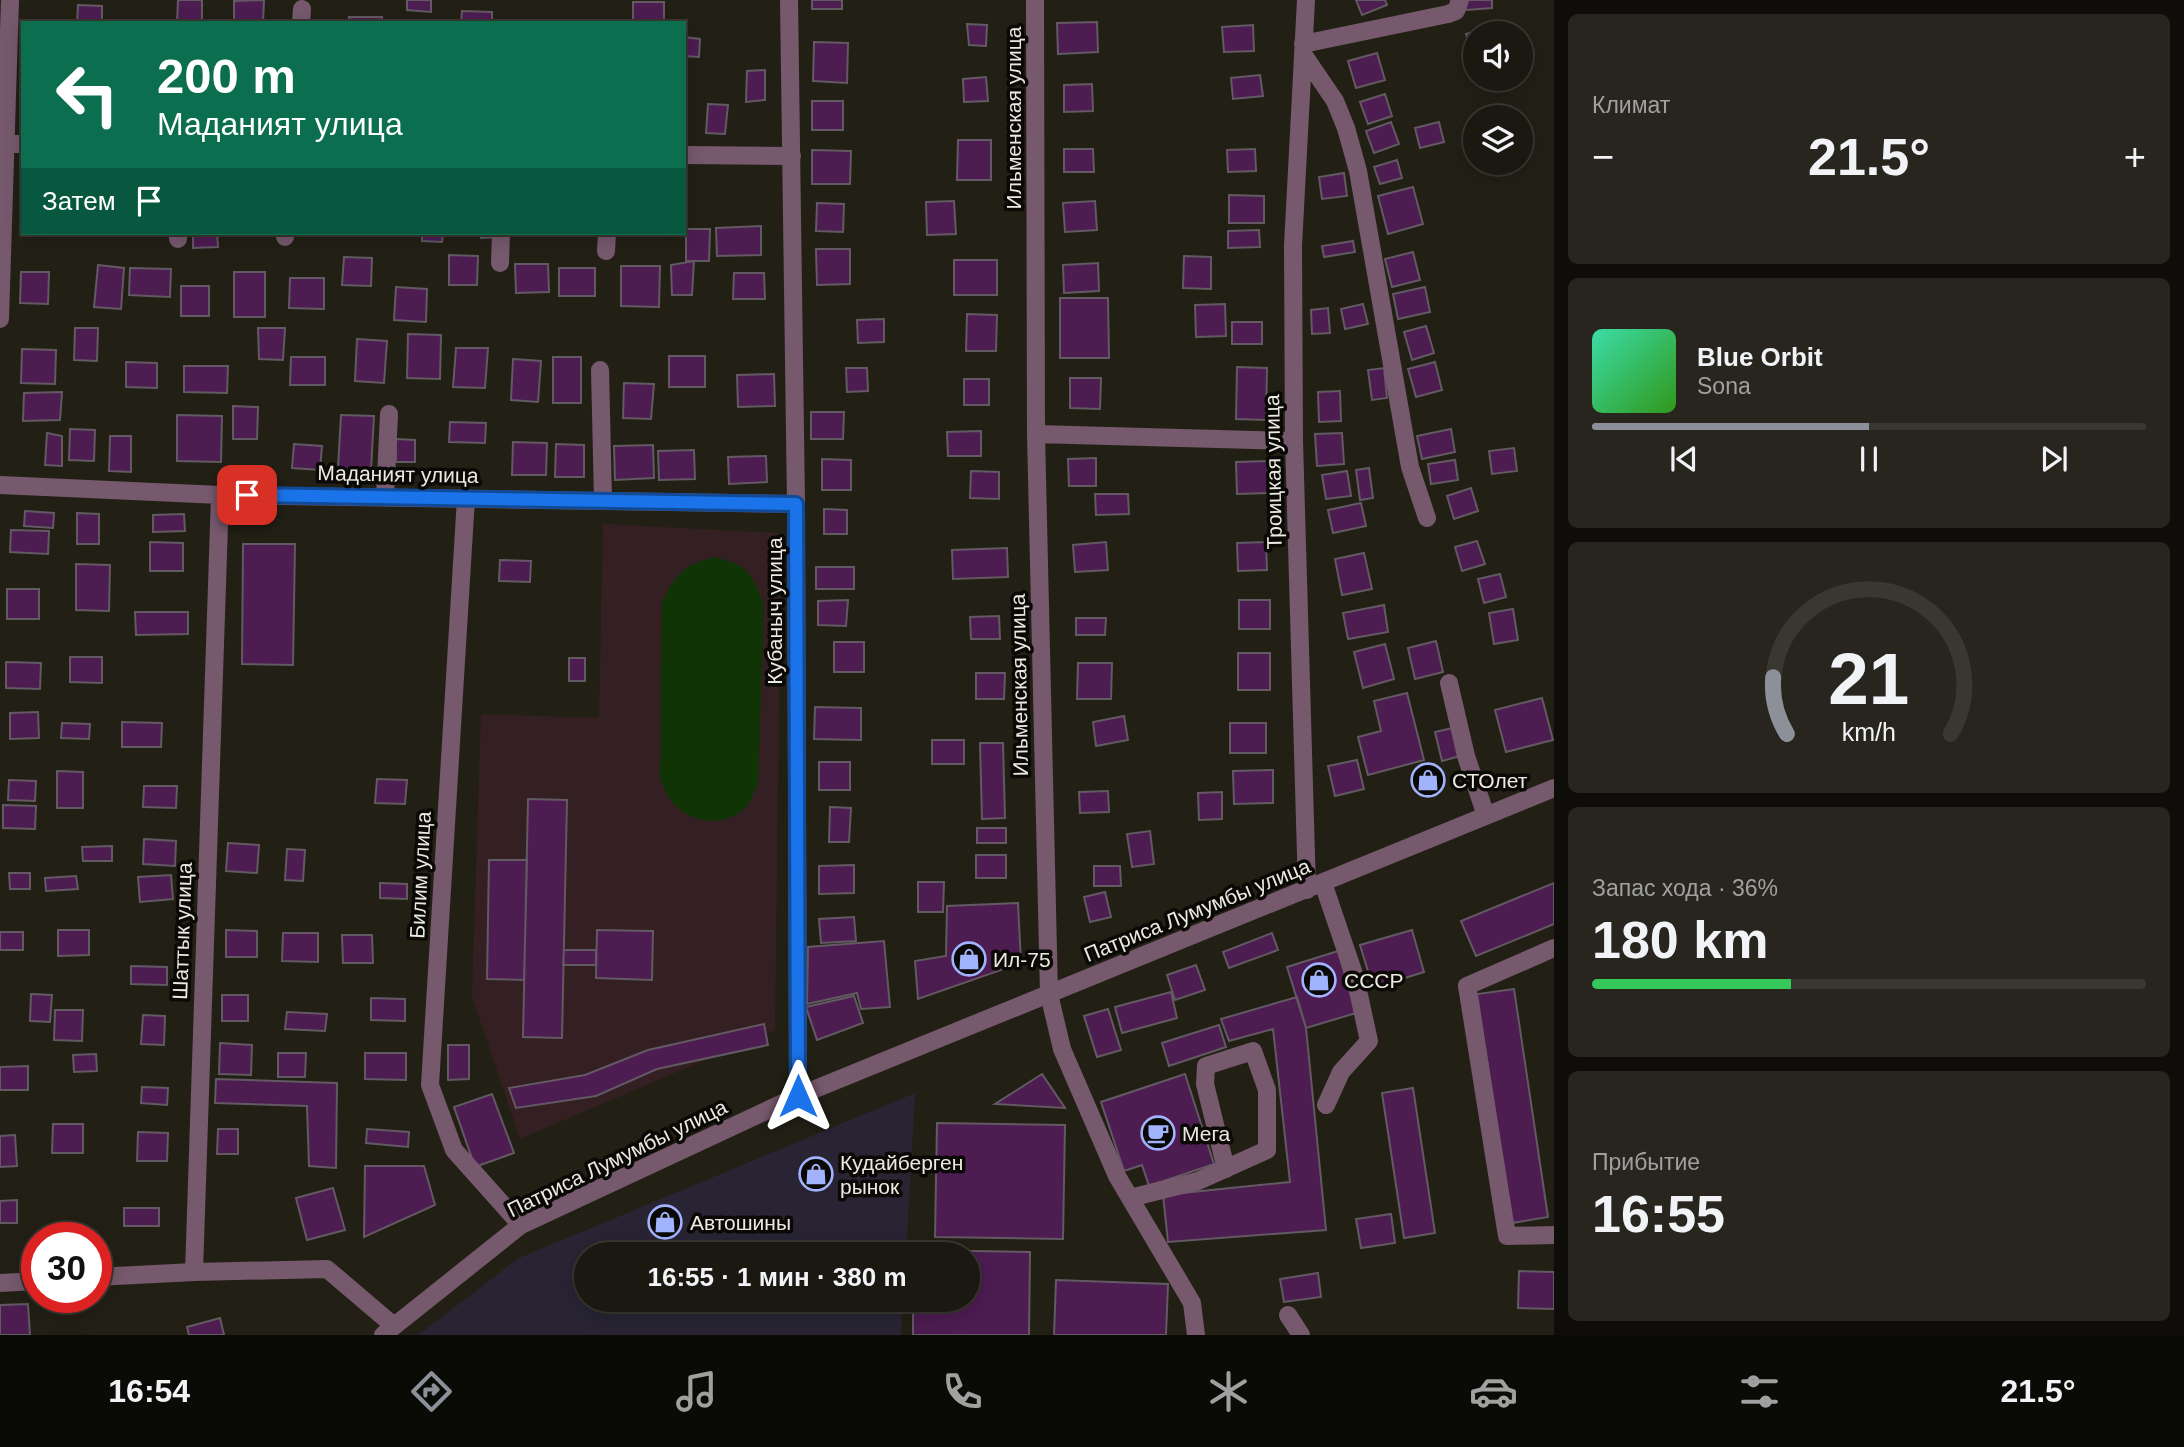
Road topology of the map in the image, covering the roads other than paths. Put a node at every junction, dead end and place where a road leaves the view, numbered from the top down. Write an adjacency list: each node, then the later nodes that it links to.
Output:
1 (10, 0): 7 (street)
2 (789, 0): 9 (street, Кубаныч улица)
3 (1035, 0): 15 (street, Ильменская улица)
4 (1306, 0): 6 (street, Троицкая улица)
5 (1460, 0): 6 (street)
6 (1303, 49): 16 (street, Троицкая улица); 23 (street)
7 (14, 144): 12 (street)
8 (686, 155): 9 (street)
9 (792, 156): 22 (street, Кубаныч улица)
10 (501, 235): 11 (street)
11 (500, 263)
12 (0, 319)
13 (600, 370): 21 (street)
14 (389, 414): 19 (street)
15 (1036, 434): 16 (street); 29 (street, Ильменская улица)
16 (1294, 441): 27 (street, Троицкая улица)
17 (0, 485): 18 (street, Маданият улица)
18 (220, 495): 19 (street, Маданият улица); 36 (street, Шаттык улица)
19 (385, 497): 20 (street, Маданият улица)
20 (466, 498): 21 (street, Маданият улица); 34 (street, Билим улица)
21 (603, 500): 22 (street, Маданият улица)
22 (796, 504): 30 (street, Кубаныч улица)
23 (1427, 517)
24 (1449, 683): 26 (street)
25 (1554, 788): 26 (street, Патриса Лумумбы улица)
26 (1486, 816): 27 (street, Патриса Лумумбы улица)
27 (1315, 886): 29 (street, Патриса Лумумбы улица); 31 (street, Троицкая улица)
28 (1554, 948): 35 (street)
29 (1049, 995): 30 (street, Патриса Лумумбы улица); 33 (street, Ильменская улица)
30 (798, 1096): 34 (street, Патриса Лумумбы улица)
31 (1326, 1105)
32 (1226, 1169): 32 (street); 33 (street)
33 (1130, 1198): 42 (street, Ильменская улица)
34 (521, 1225): 41 (street, Патриса Лумумбы улица)
35 (1554, 1236)
36 (194, 1272): 37 (street); 41 (street)
37 (112, 1276)
38 (21, 1282): 39 (street)
39 (0, 1283)
40 (1288, 1315): 43 (street)
41 (388, 1331)
42 (1196, 1335)
43 (1301, 1335)

